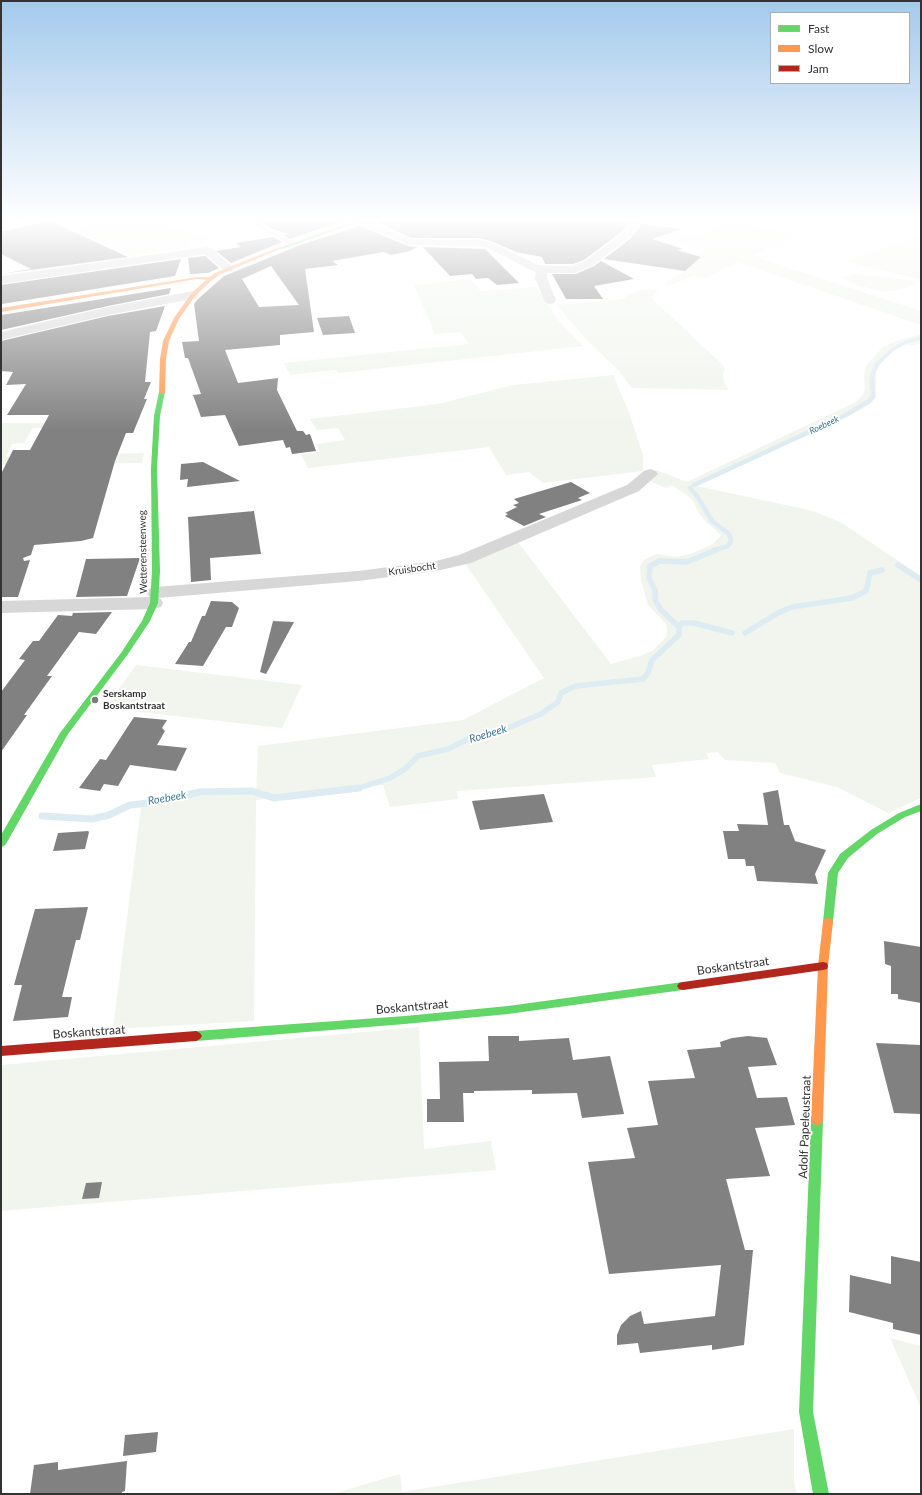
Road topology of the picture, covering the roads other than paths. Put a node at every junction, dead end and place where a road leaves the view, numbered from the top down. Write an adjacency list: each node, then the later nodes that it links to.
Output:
1 (119, 291): 6 (street)
2 (198, 291): 4 (street, Wetterensteenweg)
3 (546, 291): 5 (street)
4 (194, 295): 7 (street); 9 (street, Wetterensteenweg)
5 (550, 300)
6 (1, 310)
7 (1, 336)
8 (650, 474): 9 (street, Kruisbocht)
9 (155, 598): 10 (street, Kruisbocht); 12 (street, Wetterensteenweg)
10 (1, 607)
11 (921, 806): 13 (street, Adolf Papeleustraat)
12 (1, 844)
13 (823, 966): 14 (street, Boskantstraat); 15 (street, Adolf Papeleustraat)
14 (1, 1051)
15 (821, 1494)

